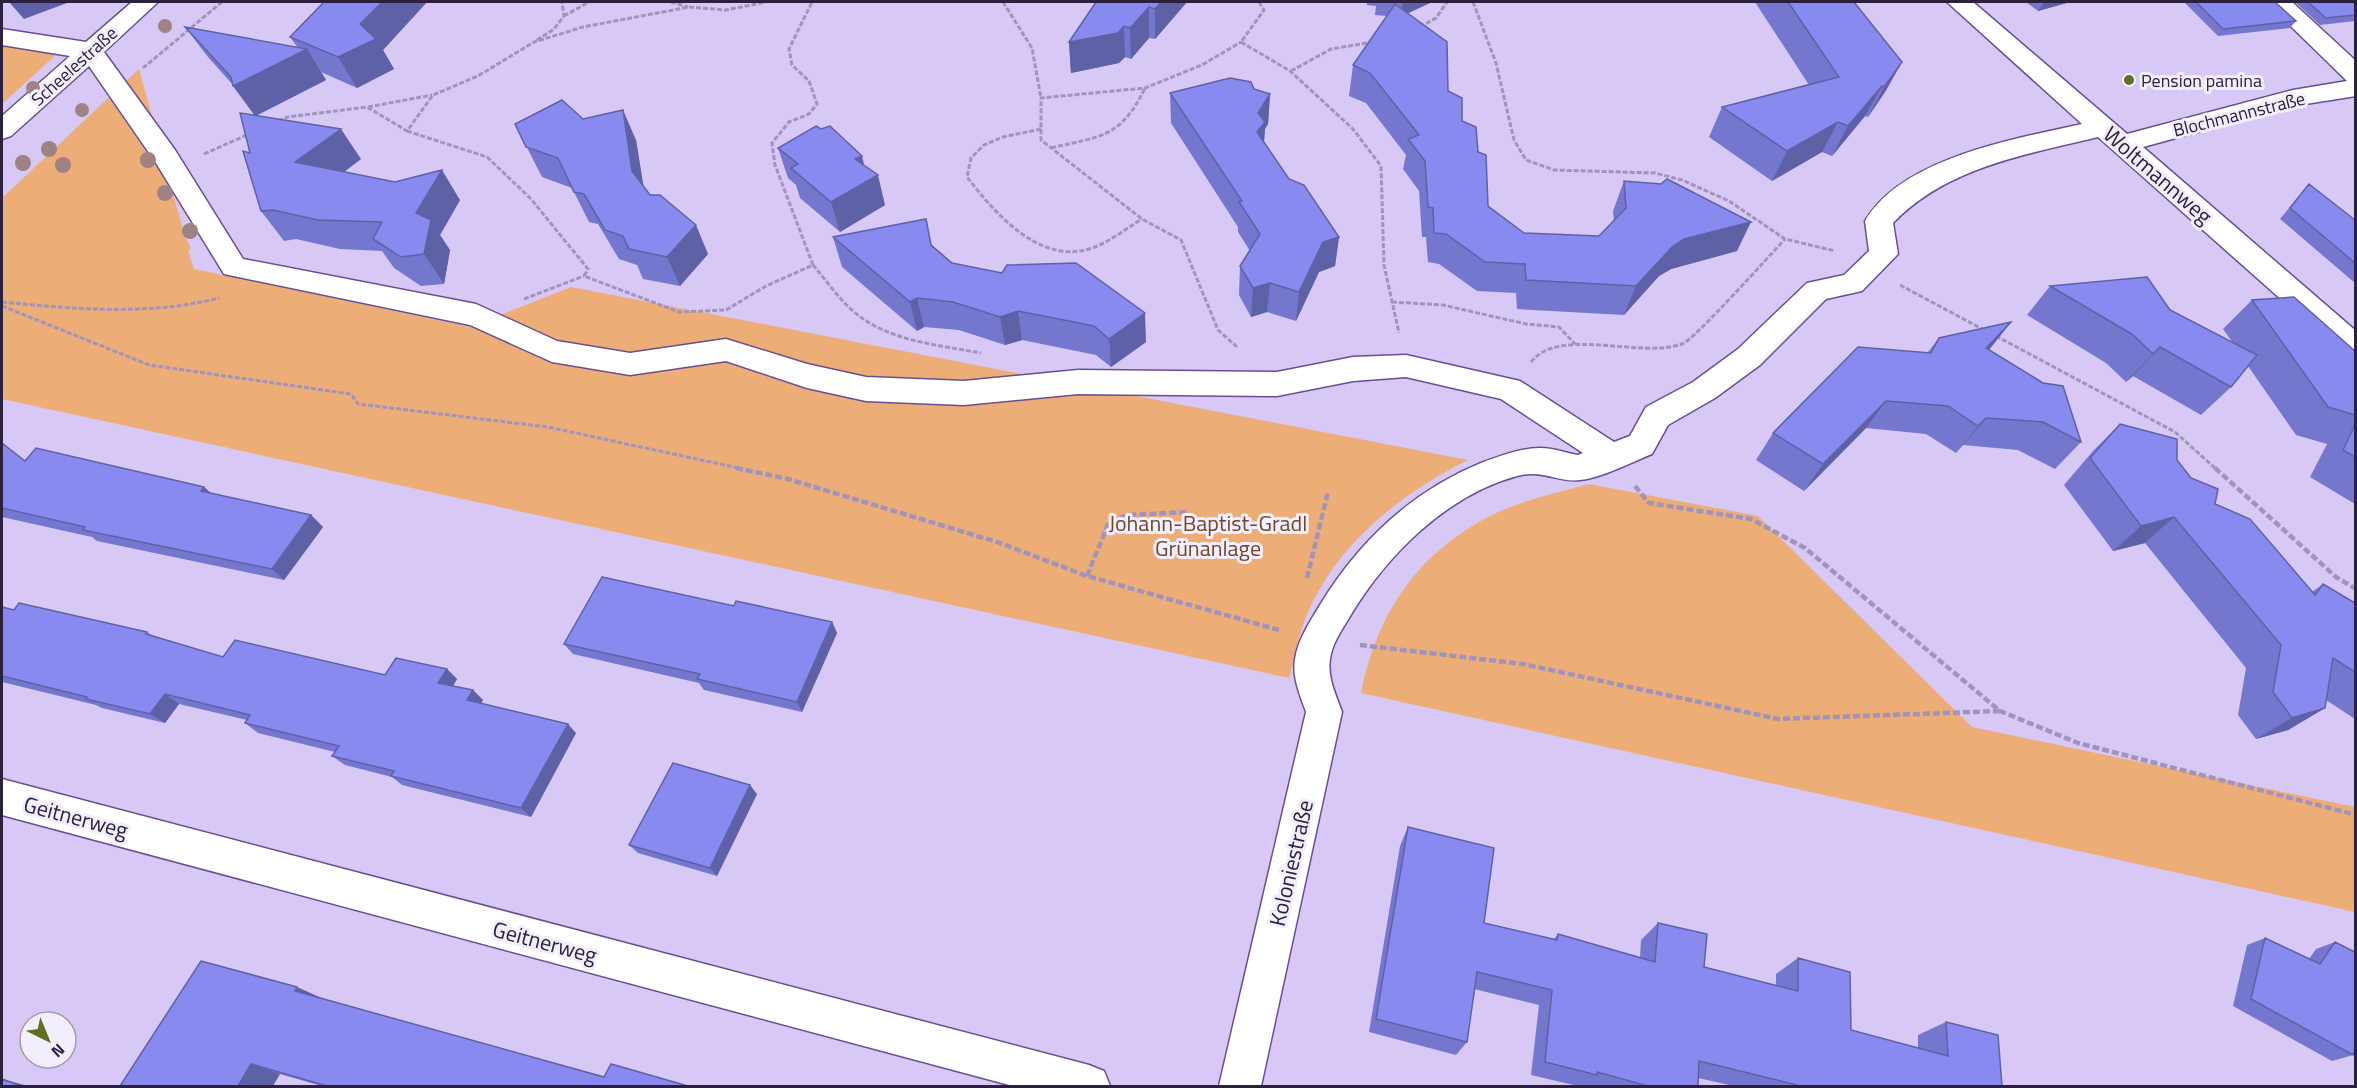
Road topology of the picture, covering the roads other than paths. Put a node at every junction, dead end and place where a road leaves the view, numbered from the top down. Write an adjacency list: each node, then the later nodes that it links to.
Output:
1 (146, 2): 5 (street, Scheelestraße)
2 (1959, 2): 9 (street, Woltmannweg)
3 (2278, 2): 6 (street)
4 (2, 37): 5 (street)
5 (90, 51): 8 (street, Scheelestraße); 11 (street)
6 (2355, 76)
7 (2355, 88): 9 (street, Blochmannstraße)
8 (2, 130)
9 (2113, 136): 10 (street, Woltmannweg); 11 (street, Blochmannstraße)
10 (2355, 348)
11 (1613, 457): 12 (street, Blochmannstraße)
12 (1318, 639): 15 (street, Koloniestraße)
13 (2, 797): 14 (street, Geitnerweg)
14 (1089, 1086)
15 (1240, 1086)

